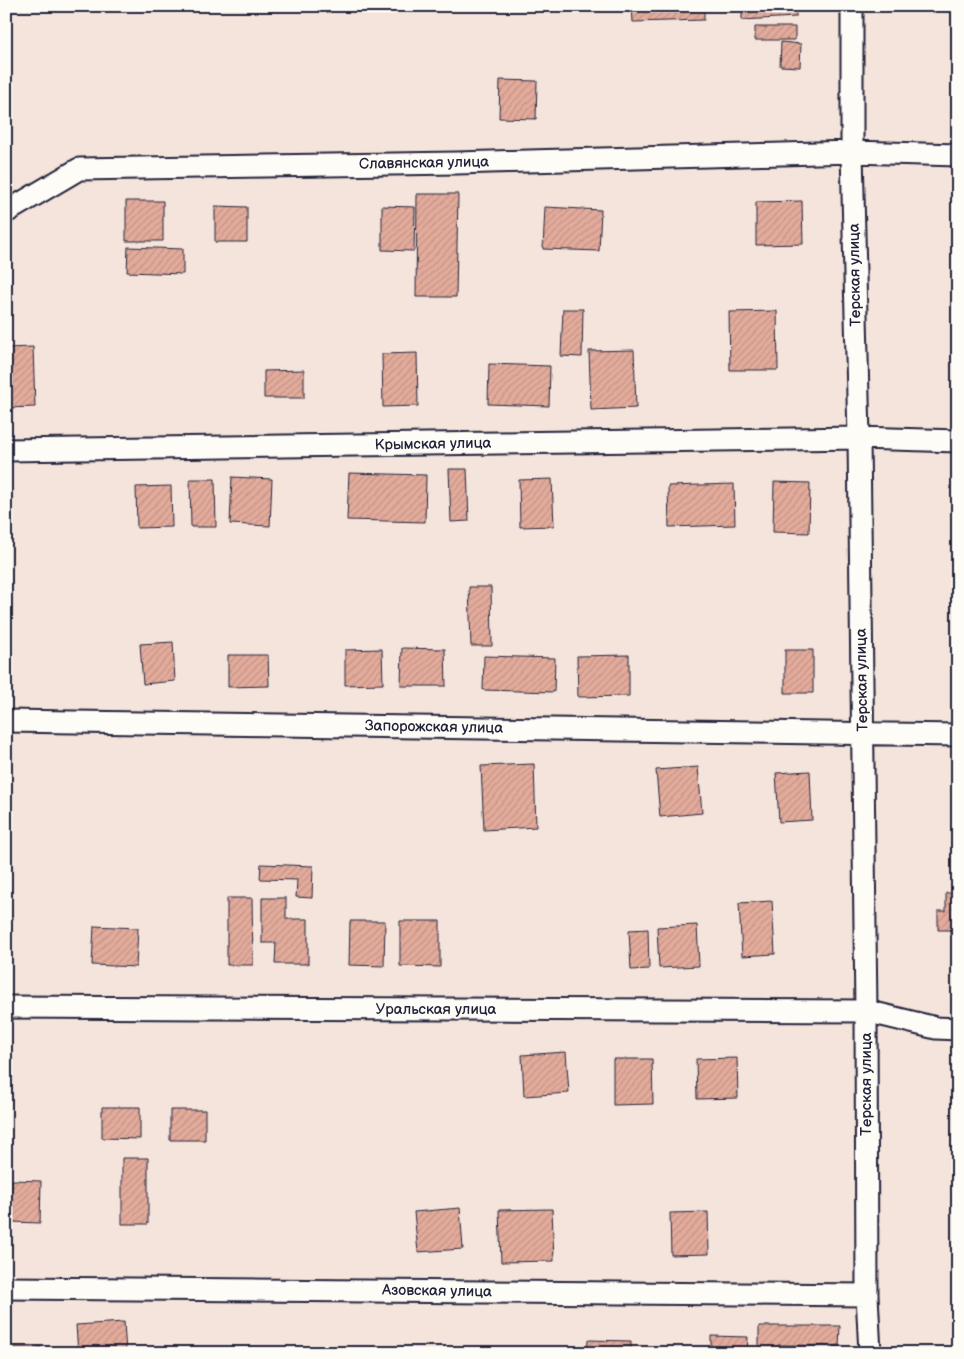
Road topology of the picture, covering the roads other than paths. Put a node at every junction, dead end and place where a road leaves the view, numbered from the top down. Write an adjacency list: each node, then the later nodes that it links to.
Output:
1 (852, 6): 2 (street, Терская улица)
2 (852, 152): 3 (street, Славянская улица); 4 (street, Славянская улица); 5 (street, Терская улица)
3 (958, 155)
4 (6, 212)
5 (859, 438): 6 (street, Крымская улица); 7 (street, Крымская улица); 9 (street, Терская улица)
6 (958, 441)
7 (6, 450)
8 (6, 721): 9 (street, Запорожская улица)
9 (862, 733): 10 (street, Запорожская улица); 12 (street, Терская улица)
10 (958, 735)
11 (6, 1008): 12 (street, Уральская улица)
12 (866, 1011): 13 (street, Уральская улица); 15 (street, Терская улица)
13 (958, 1029)
14 (6, 1288): 15 (street, Азовская улица)
15 (867, 1295): 16 (street, Терская улица)
16 (870, 1353)

